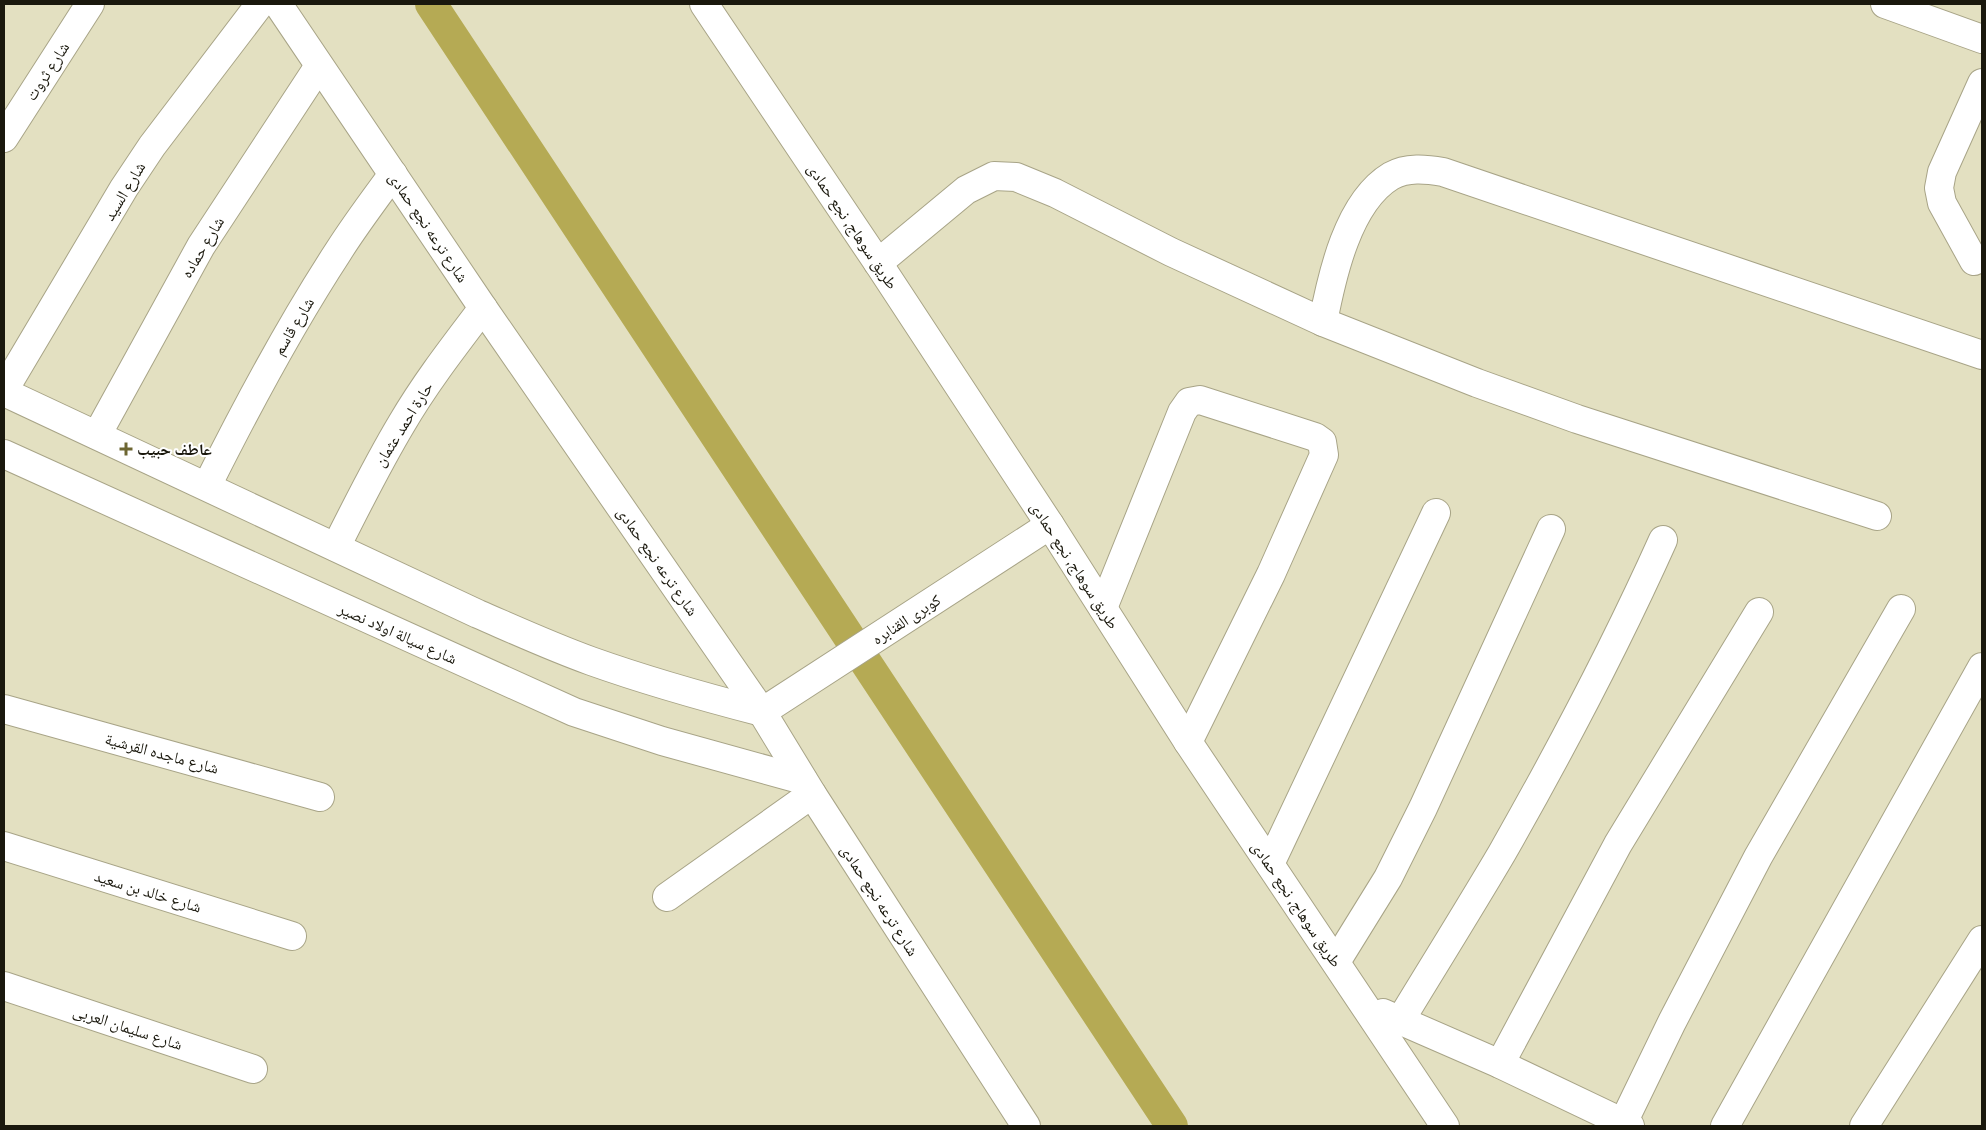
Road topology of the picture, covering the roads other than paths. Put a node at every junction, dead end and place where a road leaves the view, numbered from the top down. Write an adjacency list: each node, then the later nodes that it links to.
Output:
1 (90, 4): 9 (street, شارع ثروت)
2 (260, 4): 16 (street, شارع السيد)
3 (278, 4): 7 (street, شارع ترعه نجع حمادى)
4 (704, 4): 12 (street, طريق سوهاج, نجع حمادى)
5 (1885, 4): 6 (street)
6 (1982, 39)
7 (319, 66): 10 (street, شارع ترعه نجع حمادى); 17 (street, شارع حماده)
8 (1982, 84): 11 (street)
9 (4, 138)
10 (393, 174): 13 (street, شارع ترعه نجع حمادى); 19 (street, شارع قاسم)
11 (1974, 261)
12 (878, 263): 14 (street); 22 (street, طريق سوهاج, نجع حمادى)
13 (483, 308): 25 (street, حارة احمد عثمان); 31 (street, شارع ترعه نجع حمادى)
14 (1323, 322): 15 (street); 21 (street)
15 (1982, 355)
16 (4, 391): 17 (street)
17 (97, 435): 19 (street)
18 (5, 459): 33 (street, شارع سيالة اولاد نصير)
19 (207, 486): 25 (street)
20 (1436, 513): 36 (street)
21 (1876, 516)
22 (1050, 525): 26 (street, طريق سوهاج, نجع حمادى); 31 (street, كوبرى القنابره)
23 (1551, 529): 40 (street)
24 (1663, 540): 43 (street)
25 (336, 547): 31 (street)
26 (1103, 608): 32 (street, طريق سوهاج, نجع حمادى); 32 (street)
27 (1901, 609): 46 (street)
28 (1758, 612): 44 (street)
29 (1982, 667): 49 (street)
30 (4, 709): 34 (street, شارع ماجده القرشية)
31 (762, 712): 33 (street, شارع ترعه نجع حمادى)
32 (1188, 742): 36 (street, طريق سوهاج, نجع حمادى)
33 (807, 787): 37 (street); 47 (street, شارع ترعه نجع حمادى)
34 (320, 797)
35 (4, 846): 38 (street, شارع خالد بن سعيد)
36 (1270, 864): 40 (street, طريق سوهاج, نجع حمادى)
37 (667, 897)
38 (292, 936)
39 (1982, 940): 50 (street)
40 (1336, 962): 42 (street, طريق سوهاج, نجع حمادى)
41 (4, 986): 45 (street, شارع سليمان العربى)
42 (1364, 1004): 43 (street); 48 (street, طريق سوهاج, نجع حمادى)
43 (1400, 1021): 44 (street)
44 (1500, 1064): 46 (street)
45 (253, 1069)
46 (1626, 1124)
47 (1026, 1126)
48 (1445, 1126)
49 (1725, 1126)
50 (1864, 1126)

